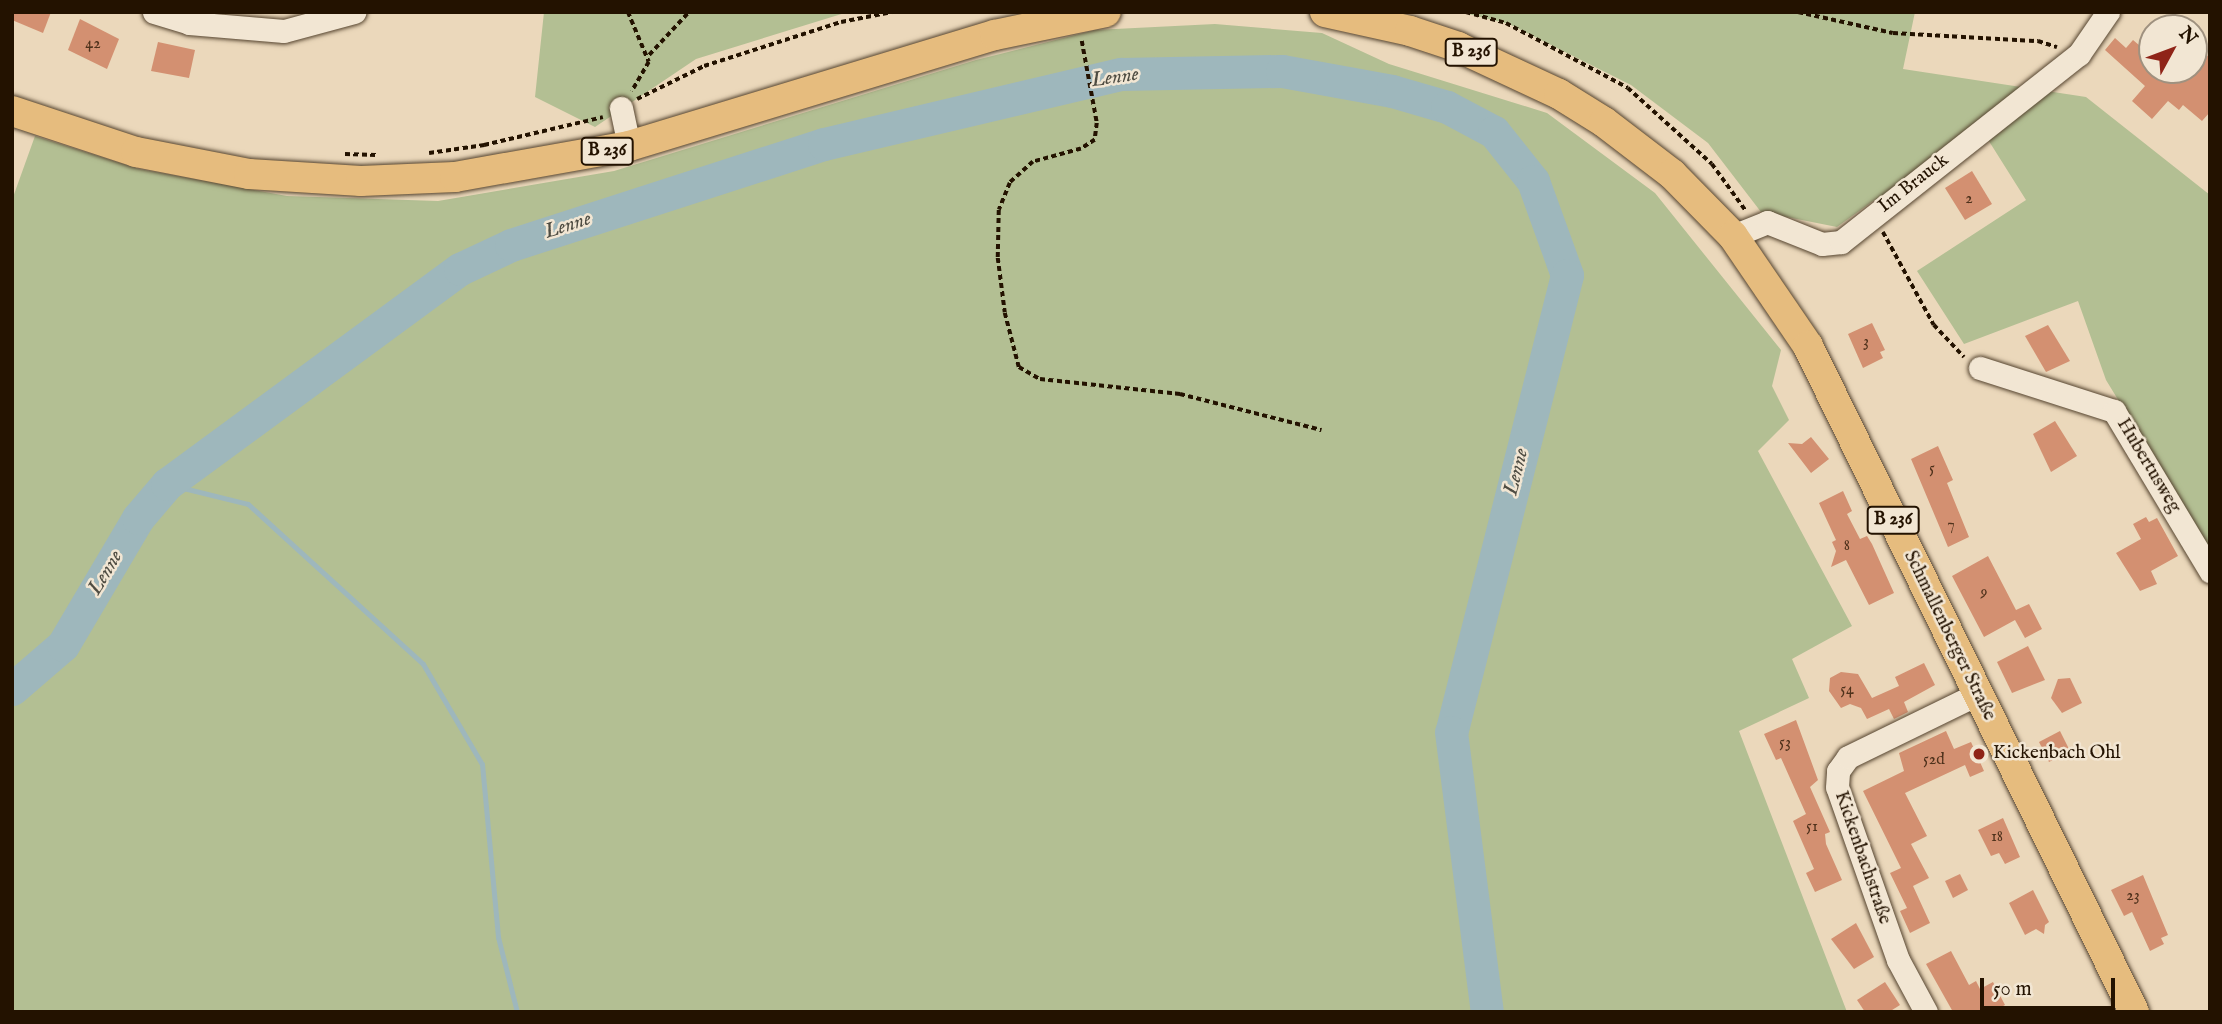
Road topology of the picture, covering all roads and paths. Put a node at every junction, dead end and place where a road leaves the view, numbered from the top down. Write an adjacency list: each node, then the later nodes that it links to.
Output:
1 (155, 12): 2 (street)
2 (354, 12)
3 (628, 12): 13 (path)
4 (689, 12): 13 (path)
5 (892, 12): 14 (path)
6 (1106, 12): 16 (main road, B 236)
7 (1325, 12): 21 (main road, Schmallenberger Straße / B 236)
8 (1466, 12): 21 (path)
9 (1798, 12): 12 (path)
10 (2108, 12): 12 (street, Im Brauck)
11 (1081, 36): 23 (path)
12 (2079, 54): 20 (street, Im Brauck)
13 (649, 55): 14 (path)
14 (621, 108): 16 (street); 17 (path)
15 (12, 111): 16 (main road, B 236)
16 (629, 146)
17 (426, 153)
18 (339, 154): 19 (path)
19 (390, 155)
20 (1874, 216): 21 (street, Im Brauck); 22 (path)
21 (1743, 230): 25 (main road, Schmallenberger Straße / B 236)
22 (1980, 369): 24 (street, Hubertusweg)
23 (1321, 429)
24 (2210, 571)
25 (1977, 694): 26 (street, Kickenbachstraße); 27 (main road, Schmallenberger Straße / B 236)
26 (1926, 1012)
27 (2134, 1012)

